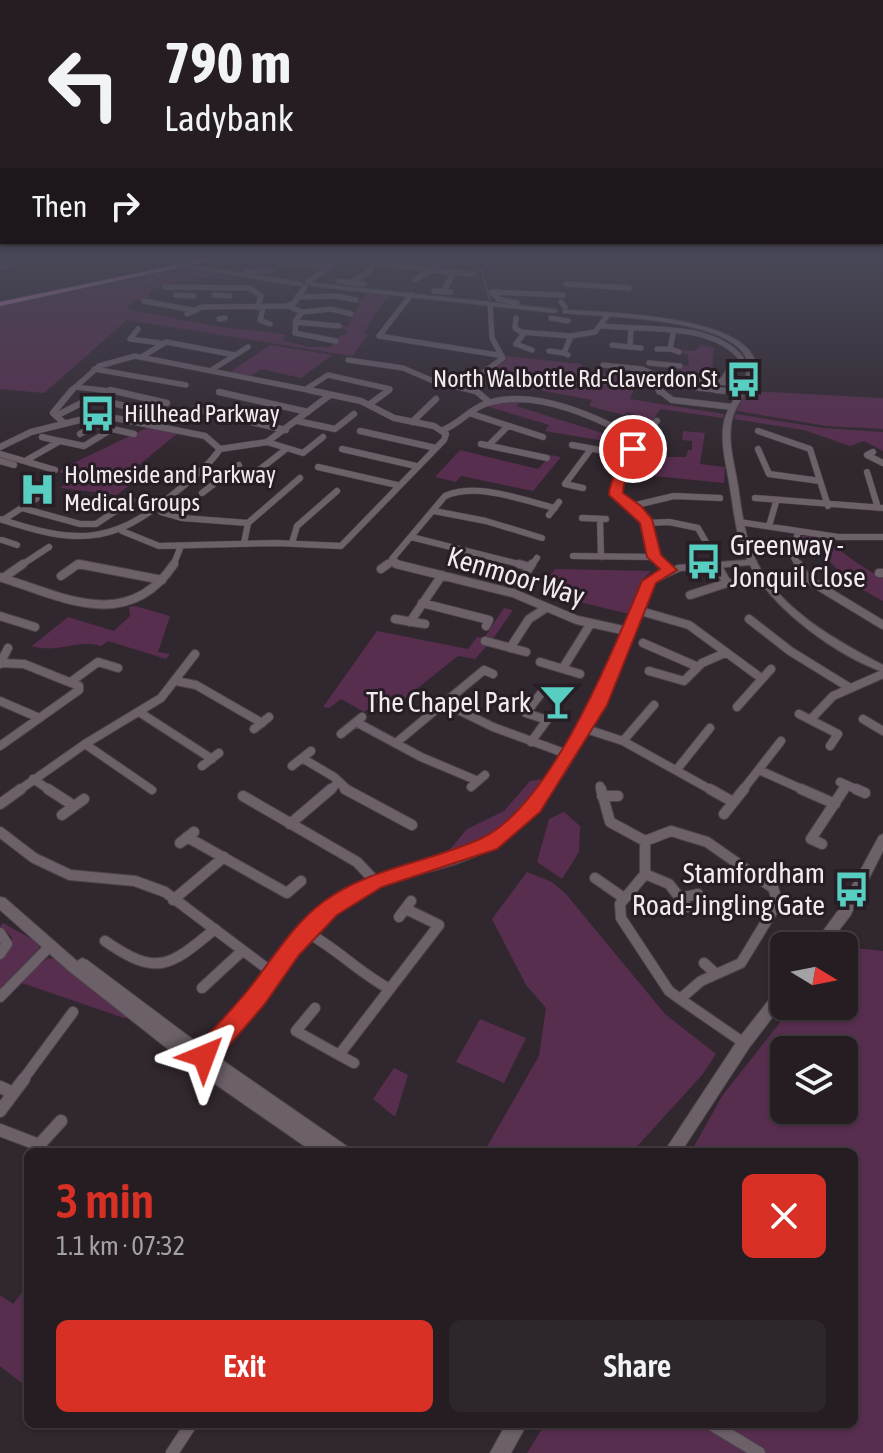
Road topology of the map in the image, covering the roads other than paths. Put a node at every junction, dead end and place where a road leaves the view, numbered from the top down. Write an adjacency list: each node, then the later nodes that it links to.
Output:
1 (295, 324): 16 (street)
2 (312, 324): 9 (street)
3 (389, 324): 28 (street)
4 (491, 324): 28 (street)
5 (515, 324): 12 (street)
6 (552, 324): 14 (street)
7 (671, 324): 42 (street)
8 (603, 326): 10 (street); 15 (street)
9 (341, 327)
10 (631, 328): 13 (street); 20 (street)
11 (138, 329): 17 (street)
12 (524, 333): 14 (street); 24 (street)
13 (673, 334): 23 (street); 31 (street)
14 (557, 336): 15 (street)
15 (571, 336): 25 (street)
16 (332, 341)
17 (161, 343): 27 (street); 29 (street)
18 (612, 345): 20 (street)
19 (248, 347): 27 (street)
20 (630, 347): 21 (street)
21 (641, 348)
22 (657, 349): 23 (street)
23 (670, 349): 26 (street)
24 (532, 350)
25 (549, 351)
26 (679, 352)
27 (235, 355): 35 (street)
28 (498, 355): 38 (street)
29 (143, 356): 34 (street); 35 (street)
30 (605, 356): 36 (street)
31 (741, 358)
32 (348, 360): 49 (street)
33 (680, 366): 36 (street)
34 (94, 369): 41 (street); 43 (street)
35 (213, 369): 44 (street)
36 (642, 369): 51 (street)
37 (729, 370): 40 (street)
38 (480, 375)
39 (693, 379): 40 (street)
40 (721, 382): 42 (street)
41 (186, 385)
42 (743, 385): 53 (street)
43 (75, 387): 50 (street); 58 (street)
44 (306, 389): 47 (street); 52 (street)
45 (726, 391): 51 (street)
46 (219, 392): 55 (street)
47 (330, 395): 52 (street); 55 (street)
48 (436, 399): 63 (street)
49 (489, 402): 57 (street); 72 (street)
50 (167, 403)
51 (701, 403): 53 (street)
52 (370, 404): 63 (street)
53 (732, 407): 121 (street)
54 (194, 409): 67 (street)
55 (308, 412): 60 (street)
56 (354, 414): 61 (street)
57 (472, 414): 65 (street); 68 (street)
58 (56, 416): 59 (street); 64 (street)
59 (134, 420): 64 (street); 84 (street)
60 (297, 421): 61 (street); 67 (street)
61 (345, 421): 83 (street)
62 (657, 421): 72 (street)
63 (412, 422): 68 (street)
64 (64, 423): 82 (street)
65 (508, 426): 75 (street); 80 (street)
66 (112, 429): 70 (street); 71 (street); 76 (street)
67 (286, 430): 77 (street)
68 (443, 430): 83 (street)
69 (757, 432): 102 (street)
70 (80, 434)
71 (134, 434)
72 (629, 435): 79 (street)
73 (42, 437): 76 (street)
74 (323, 437): 85 (street)
75 (543, 437)
76 (60, 441): 94 (street)
77 (267, 442): 84 (street); 85 (street)
78 (481, 444): 80 (street)
79 (634, 444): 90 (street); 91 (street)
80 (489, 445): 92 (street)
81 (572, 445): 87 (street)
82 (0, 447)
83 (436, 448): 97 (street)
84 (220, 449): 125 (street)
85 (286, 449): 107 (street)
86 (342, 449): 97 (street)
87 (591, 449): 90 (street); 104 (street)
88 (761, 452): 102 (street)
89 (873, 452): 95 (street)
90 (632, 456): 112 (street)
91 (653, 456)
92 (546, 458)
93 (1, 459): 94 (street); 96 (street)
94 (25, 461): 99 (street)
95 (883, 463)
96 (14, 465)
97 (416, 466): 103 (street)
98 (318, 467): 103 (street)
99 (55, 470)
100 (869, 473): 115 (street)
101 (300, 478): 122 (street)
102 (820, 481): 113 (street)
103 (397, 485): 132 (street)
104 (583, 488)
105 (51, 489): 114 (street)
106 (337, 491): 132 (street)
107 (203, 494)
108 (720, 498): 112 (street)
109 (755, 498): 111 (street)
110 (132, 500): 114 (street)
111 (776, 502): 113 (street); 124 (street)
112 (632, 506): 123 (street)
113 (828, 506): 115 (street)
114 (22, 508): 120 (street)
115 (881, 508)
116 (434, 511): 118 (street, Kenmoor Way); 127 (street, Kenmoor Way); 129 (street)
117 (161, 512): 122 (street)
118 (549, 515)
119 (582, 518): 138 (street)
120 (1, 520): 125 (street)
121 (739, 522): 124 (street); 142 (street)
122 (248, 523): 131 (street)
123 (647, 523): 135 (street); 139 (street)
124 (769, 526): 126 (street)
125 (122, 531): 134 (street)
126 (798, 531): 128 (street); 164 (street)
127 (411, 537): 141 (street, Kenmoor Way); 144 (street)
128 (883, 537)
129 (542, 539)
130 (3, 540): 133 (street)
131 (244, 543): 132 (street); 134 (street)
132 (292, 543)
133 (17, 545)
134 (181, 546): 151 (street)
135 (690, 546)
136 (54, 555): 150 (street)
137 (573, 556): 138 (street)
138 (601, 557): 139 (street)
139 (654, 557): 146 (street)
140 (537, 558): 144 (street)
141 (393, 561): 145 (street, Kenmoor Way); 148 (street, Kenmoor Way)
142 (752, 562): 143 (street); 182 (street)
143 (717, 565): 146 (street); 152 (street)
144 (530, 567): 147 (street)
145 (381, 569)
146 (670, 570): 157 (street)
147 (525, 574)
148 (442, 575): 155 (street); 156 (street, Kenmoor Way)
149 (61, 576): 151 (street)
150 (2, 578): 151 (street)
151 (162, 580)
152 (727, 583): 153 (street); 154 (street)
153 (743, 583)
154 (690, 595)
155 (422, 603): 161 (street); 165 (street)
156 (546, 608): 162 (street, Kenmoor Way); 171 (street)
157 (637, 610): 167 (street); 173 (street)
158 (0, 616): 166 (street)
159 (395, 619): 161 (street)
160 (749, 619): 188 (street)
161 (410, 622): 163 (street)
162 (591, 623): 167 (street, Kenmoor Way); 179 (street)
163 (425, 624)
164 (883, 625)
165 (486, 626)
166 (35, 627)
167 (627, 631): 200 (street)
168 (485, 641): 171 (street)
169 (643, 643): 177 (street)
170 (8, 648): 176 (street)
171 (510, 648): 172 (street)
172 (526, 652)
173 (725, 653): 177 (street); 185 (street)
174 (195, 654): 187 (street)
175 (540, 662): 179 (street)
176 (0, 663): 186 (street)
177 (698, 667): 181 (street)
178 (118, 668): 186 (street)
179 (563, 668): 184 (street)
180 (771, 669): 185 (street)
181 (649, 671)
182 (883, 672): 188 (street)
183 (493, 674): 191 (street)
184 (580, 674)
185 (761, 678): 193 (street)
186 (72, 681): 196 (street)
187 (176, 681): 194 (street); 199 (street)
188 (850, 688): 197 (street)
189 (542, 692): 207 (street)
190 (0, 701): 196 (street)
191 (444, 703): 206 (street); 207 (street)
192 (654, 705): 204 (street)
193 (737, 707)
194 (139, 712): 208 (street); 212 (street)
195 (799, 714): 197 (street)
196 (37, 717): 209 (street)
197 (811, 719): 210 (street)
198 (863, 719): 202 (street)
199 (262, 723)
200 (583, 728): 204 (street); 211 (street)
201 (710, 728): 214 (street)
202 (883, 731)
203 (341, 734): 206 (street)
204 (623, 741): 214 (street)
205 (781, 741): 215 (street)
206 (397, 742): 217 (street)
207 (531, 742): 211 (street)
208 (85, 744): 216 (street); 219 (street)
209 (0, 746)
210 (830, 746)
211 (567, 754): 241 (street)
212 (202, 766)
213 (292, 766): 218 (street)
214 (678, 768): 224 (street)
215 (759, 770): 224 (street); 226 (street)
216 (33, 779): 225 (street); 227 (street)
217 (478, 781)
218 (338, 783): 230 (street); 231 (street)
219 (152, 790)
220 (865, 793): 226 (street)
221 (243, 796): 230 (street)
222 (618, 796): 235 (street)
223 (84, 799): 227 (street)
224 (733, 802): 228 (street)
225 (0, 804)
226 (835, 804): 236 (street)
227 (74, 806): 229 (street)
228 (724, 814)
229 (62, 815)
230 (290, 824): 241 (street)
231 (412, 825)
232 (0, 832): 244 (street)
233 (187, 837): 237 (street)
234 (883, 839): 249 (street)
235 (645, 841): 238 (street); 257 (street)
236 (822, 844)
237 (224, 857): 240 (street); 244 (street)
238 (645, 874): 242 (street); 243 (street)
239 (595, 878): 243 (street)
240 (301, 881)
241 (375, 881): 248 (street)
242 (698, 894)
243 (624, 898): 261 (street)
244 (173, 900): 247 (street)
245 (0, 902): 252 (street)
246 (405, 909): 259 (street)
247 (215, 929): 251 (street); 253 (street)
248 (306, 932): 256 (street); 259 (street)
249 (830, 932)
250 (0, 933): 254 (street)
251 (105, 941)
252 (52, 944): 260 (street); 267 (street)
253 (241, 952): 256 (street); 258 (street)
254 (0, 954)
255 (704, 963): 257 (street)
256 (273, 973): 267 (street)
257 (715, 973): 261 (street)
258 (202, 988)
259 (390, 989): 266 (street)
260 (0, 997)
261 (679, 1000): 265 (street)
262 (315, 1008): 266 (street)
263 (770, 1009): 265 (street)
264 (73, 1012): 270 (street)
265 (744, 1043): 275 (street)
266 (339, 1055): 268 (street)
267 (201, 1060): 274 (street); 274 (street)
268 (354, 1063)
269 (0, 1087): 270 (street)
270 (13, 1093): 271 (street)
271 (0, 1111)
272 (61, 1121): 273 (street)
273 (0, 1130)
274 (314, 1142)
275 (675, 1148)
276 (188, 1428): 279 (street)
277 (515, 1428): 280 (street)
278 (718, 1428): 281 (street)
279 (172, 1453)
280 (500, 1453)
281 (759, 1453)

